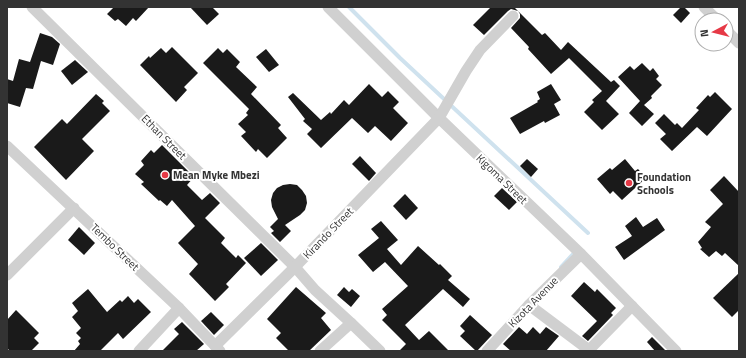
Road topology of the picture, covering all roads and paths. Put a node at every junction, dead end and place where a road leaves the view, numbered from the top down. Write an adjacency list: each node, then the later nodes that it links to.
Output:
1 (32, 7): 8 (street, Ethan Street)
2 (328, 7): 4 (street, Kigoma Street)
3 (513, 16): 4 (street, Kirando Street)
4 (439, 118): 7 (street, Kigoma Street); 8 (street, Kirando Street)
5 (7, 146): 6 (street, Tembo Street)
6 (74, 208): 9 (street); 12 (street, Tembo Street)
7 (580, 254): 10 (street, Kizota Avenue); 11 (street, Kigoma Street)
8 (295, 267): 13 (street, Ethan Street); 14 (street, Kirando Street)
9 (7, 275)
10 (528, 305): 15 (street); 19 (street, Kizota Avenue)
11 (632, 306): 15 (street); 20 (street, Kigoma Street)
12 (178, 308): 14 (street, Tembo Street); 16 (street)
13 (351, 323): 17 (street); 18 (street, Ethan Street)
14 (218, 348)
15 (588, 350)
16 (139, 351)
17 (320, 351)
18 (380, 351)
19 (487, 351)
20 (676, 351)

